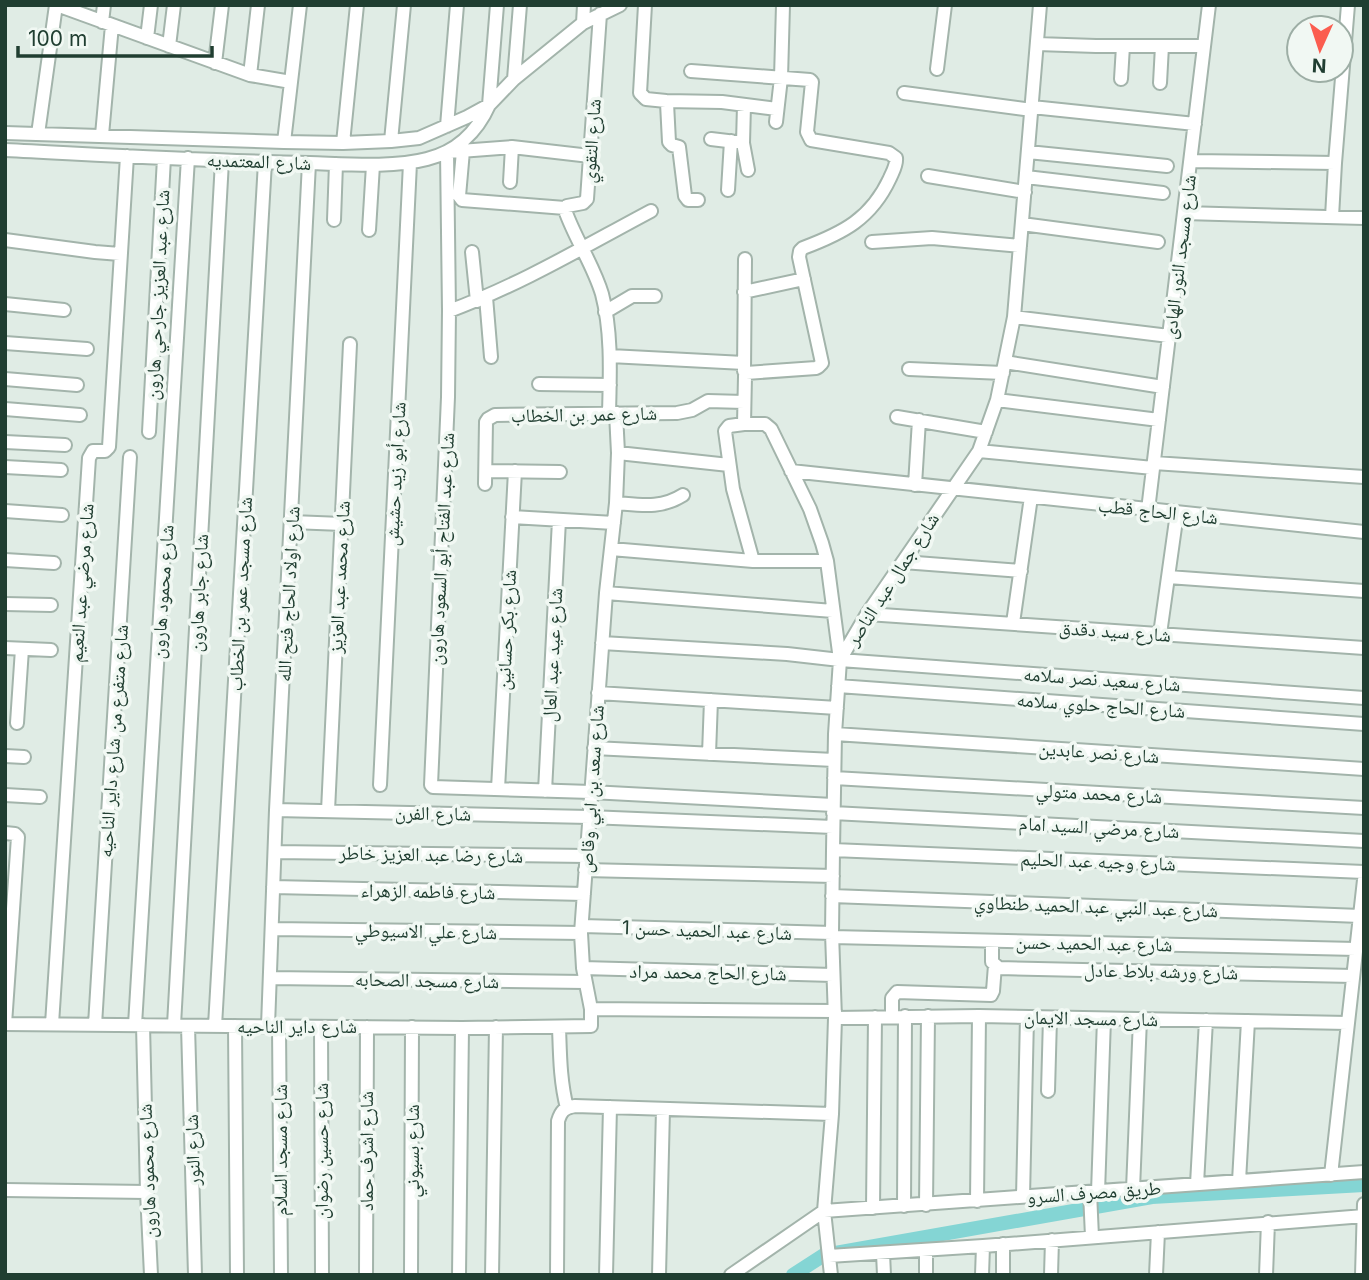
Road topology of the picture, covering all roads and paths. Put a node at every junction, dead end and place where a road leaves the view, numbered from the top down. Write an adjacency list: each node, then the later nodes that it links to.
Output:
1 (104, 5): 23 (street)
2 (151, 5): 24 (street)
3 (174, 5): 26 (street)
4 (222, 5): 30 (street)
5 (258, 5): 33 (street)
6 (300, 5): 37 (street)
7 (357, 5): 55 (street)
8 (404, 5): 52 (street)
9 (457, 5): 47 (street)
10 (497, 5): 41 (street)
11 (520, 5): 35 (street)
12 (584, 5): 22 (street)
13 (620, 5): 21 (street, شارع المعتمديه)
14 (645, 5): 40 (street)
15 (783, 5): 34 (street)
16 (945, 5): 31 (street)
17 (1040, 5): 25 (street, شارع جمال عبد الناصر)
18 (1209, 5): 29 (street, شارع مسجد النور الهادى)
19 (1348, 5): 70 (street)
20 (60, 6): 23 (street); 49 (street)
21 (600, 14): 22 (street, شارع المعتمديه); 62 (street, شارع التقوي)
22 (583, 23): 35 (street, شارع المعتمديه)
23 (107, 24): 24 (street); 50 (street)
24 (147, 38): 26 (street)
25 (1037, 44): 27 (street); 43 (street, شارع جمال عبد الناصر)
26 (169, 46): 30 (street)
27 (1123, 46): 28 (street); 36 (street)
28 (1162, 46): 29 (street); 38 (street)
29 (1204, 46): 46 (street, شارع مسجد النور الهادى)
30 (215, 63): 33 (street)
31 (937, 69)
32 (691, 71): 34 (street)
33 (250, 75): 37 (street)
34 (780, 78): 44 (street); 98 (street)
35 (514, 79): 41 (street, شارع المعتمديه)
36 (1121, 79)
37 (291, 82): 53 (street)
38 (1160, 83)
39 (904, 93): 43 (street)
40 (666, 101): 42 (street); 81 (street)
41 (489, 105): 47 (street, شارع المعتمديه); 59 (street, شارع المعتمديه)
42 (744, 105): 44 (street); 54 (street)
43 (1032, 108): 46 (street); 60 (street, شارع جمال عبد الناصر)
44 (777, 109): 45 (street)
45 (776, 122)
46 (1195, 124): 66 (street, شارع مسجد النور الهادى)
47 (447, 126): 52 (street, شارع المعتمديه)
48 (5, 132): 49 (street, شارع المعتمديه)
49 (38, 134): 50 (street, شارع المعتمديه)
50 (102, 135): 53 (street, شارع المعتمديه)
51 (711, 139): 54 (street)
52 (391, 141): 55 (street, شارع المعتمديه)
53 (284, 142): 55 (street, شارع المعتمديه)
54 (737, 142): 74 (street); 78 (street)
55 (343, 143)
56 (512, 147): 58 (street); 62 (street); 77 (street)
57 (5, 150): 61 (street, شارع المعتمديه)
58 (463, 151): 59 (street); 82 (street)
59 (447, 152): 69 (street, شارع المعتمديه); 104 (street, شارع عبد الفتاح أبو السعود هارون)
60 (1028, 152): 73 (street); 76 (street, شارع جمال عبد الناصر)
61 (127, 156): 63 (street, شارع المعتمديه); 96 (street, شارع مرضي عبد النعيم)
62 (590, 156): 82 (street, شارع التقوي)
63 (164, 158): 64 (street, شارع المعتمديه); 130 (street, شارع عبد العزيز جارحي هارون)
64 (188, 158): 65 (street, شارع المعتمديه); 254 (street, شارع محمود هارون)
65 (222, 161): 67 (street, شارع المعتمديه); 255 (street, شارع جابر هارون)
66 (1191, 161): 70 (street); 84 (street, شارع مسجد النور الهادى)
67 (265, 162): 68 (street, شارع المعتمديه); 257 (street, شارع مسجد عمر بن الخطاب)
68 (309, 163): 71 (street, شارع المعتمديه); 156 (street, شارع اولاد الحاج فتح الله)
69 (410, 163): 72 (street, شارع المعتمديه); 199 (street, شارع أبو زيد حشيش)
70 (1335, 163): 85 (street)
71 (336, 164): 72 (street, شارع المعتمديه); 87 (street)
72 (373, 165): 89 (street)
73 (1167, 166)
74 (748, 170)
75 (928, 176): 79 (street)
76 (1026, 177): 79 (street, شارع جمال عبد الناصر); 80 (street)
77 (510, 182)
78 (728, 190)
79 (1025, 192): 88 (street, شارع جمال عبد الناصر)
80 (1163, 193)
81 (698, 200)
82 (565, 208): 94 (street, شارع التقوي)
83 (650, 211): 94 (street)
84 (1184, 213): 85 (street); 107 (street, شارع مسجد النور الهادى)
85 (1332, 217): 86 (street)
86 (1364, 218)
87 (334, 220)
88 (1022, 224): 92 (street); 93 (street, شارع جمال عبد الناصر)
89 (369, 230)
90 (5, 240): 96 (street)
91 (872, 242): 93 (street)
92 (1158, 242)
93 (1020, 246): 106 (street, شارع جمال عبد الناصر)
94 (582, 248): 101 (street); 105 (street, شارع التقوي)
95 (472, 252): 101 (street)
96 (120, 254): 252 (street, شارع مرضي عبد النعيم)
97 (745, 259): 99 (street)
98 (804, 279): 99 (street); 114 (street)
99 (744, 292): 114 (street)
100 (655, 296): 105 (street)
101 (481, 299): 104 (street); 112 (street)
102 (5, 304): 103 (street)
103 (64, 310)
104 (449, 310): 200 (street, شارع عبد الفتاح أبو السعود هارون)
105 (605, 312): 111 (street, شارع التقوي)
106 (1014, 317): 107 (street); 113 (street, شارع جمال عبد الناصر)
107 (1169, 336): 120 (street, شارع مسجد النور الهادى)
108 (5, 343): 110 (street)
109 (350, 344): 157 (street, شارع محمد عبد العزيز)
110 (87, 349)
111 (610, 356): 114 (street); 118 (street, شارع التقوي)
112 (491, 357)
113 (1004, 368): 115 (street); 120 (street); 121 (street, شارع جمال عبد الناصر)
114 (744, 369): 122 (street)
115 (909, 369)
116 (5, 379): 119 (street)
117 (539, 384): 118 (street)
118 (610, 384): 124 (street, شارع التقوي)
119 (77, 385)
120 (1163, 387): 128 (street, شارع مسجد النور الهادى)
121 (997, 400): 128 (street); 131 (street, شارع جمال عبد الناصر)
122 (744, 402): 124 (street, شارع عمر بن الخطاب); 129 (street)
123 (5, 409): 125 (street)
124 (613, 413): 135 (street, شارع التقوي); 141 (street, شارع عمر بن الخطاب)
125 (80, 415)
126 (897, 416): 127 (street)
127 (919, 420): 131 (street); 145 (street)
128 (1159, 420): 138 (street, شارع مسجد النور الهادى)
129 (744, 424): 137 (street); 142 (street)
130 (149, 432)
131 (986, 432): 134 (street, شارع جمال عبد الناصر)
132 (5, 442): 133 (street)
133 (65, 445)
134 (979, 451): 138 (street); 146 (street, شارع جمال عبد الناصر)
135 (618, 453): 137 (street); 149 (street, شارع التقوي)
136 (131, 457): 253 (street, شارع متفرع من شارع داير الناحيه)
137 (729, 465): 162 (street)
138 (1154, 465): 144 (street); 150 (street, شارع مسجد النور الهادى)
139 (5, 467): 140 (street)
140 (61, 470)
141 (515, 471): 143 (street); 154 (street, شارع بكر حسانين)
142 (792, 471): 145 (street, شارع الحاج قطب); 163 (street)
143 (560, 472)
144 (1364, 477)
145 (915, 485): 146 (street, شارع الحاج قطب)
146 (952, 489): 148 (street, شارع الحاج قطب); 164 (street, شارع جمال عبد الناصر)
147 (683, 495): 149 (street)
148 (1031, 497): 150 (street, شارع الحاج قطب); 166 (street)
149 (616, 503): 158 (street, شارع التقوي)
150 (1148, 510): 152 (street, شارع الحاج قطب)
151 (5, 511): 153 (street)
152 (1177, 513): 159 (street, شارع الحاج قطب); 167 (street)
153 (62, 515)
154 (512, 517): 155 (street); 200 (street, شارع بكر حسانين)
155 (559, 520): 158 (street); 201 (street, شارع عيد عبد العال)
156 (292, 522): 157 (street); 207 (street, شارع اولاد الحاج فتح الله)
157 (342, 523): 208 (street, شارع محمد عبد العزيز)
158 (614, 523): 160 (street, شارع التقوي)
159 (1364, 532)
160 (611, 549): 162 (street); 169 (street, شارع سعد بن ابي وقاص)
161 (5, 560): 165 (street)
162 (753, 561): 163 (street)
163 (827, 561): 172 (street)
164 (903, 562): 166 (street); 173 (street, شارع جمال عبد الناصر)
165 (54, 563)
166 (1020, 570): 174 (street)
167 (1168, 577): 168 (street); 175 (street)
168 (1364, 592)
169 (606, 593): 172 (street); 176 (street, شارع سعد بن ابي وقاص)
170 (5, 604): 171 (street)
171 (51, 605)
172 (833, 611): 181 (street)
173 (867, 614): 174 (street, شارع سيد دقدق); 181 (street, شارع جمال عبد الناصر)
174 (1013, 623): 175 (street, شارع سيد دقدق)
175 (1160, 634): 178 (street, شارع سيد دقدق)
176 (602, 643): 181 (street, شارع سعيد نصر سلامه); 185 (street, شارع سعد بن ابي وقاص)
177 (5, 648): 179 (street)
178 (1364, 648)
179 (22, 649): 180 (street); 183 (street)
180 (51, 650)
181 (839, 660): 184 (street, شارع جمال عبد الناصر); 186 (street, شارع سعيد نصر سلامه)
182 (5, 673): 183 (street)
183 (20, 674): 189 (street)
184 (838, 686): 188 (street, شارع جمال عبد الناصر); 190 (street, شارع الحاج حلوي سلامه)
185 (598, 693): 187 (street); 192 (street, شارع سعد بن ابي وقاص)
186 (1364, 698)
187 (711, 700): 188 (street); 193 (street)
188 (837, 708): 191 (street, شارع جمال عبد الناصر)
189 (17, 723)
190 (1364, 724)
191 (835, 734): 196 (street, شارع جمال عبد الناصر); 197 (street, شارع نصر عابدين)
192 (594, 748): 193 (street); 202 (street, شارع سعد بن ابي وقاص)
193 (709, 754): 196 (street)
194 (5, 756): 195 (street)
195 (24, 757)
196 (834, 760): 198 (street, شارع جمال عبد الناصر)
197 (1364, 769)
198 (834, 778): 205 (street, شارع محمد متولي); 206 (street, شارع جمال عبد الناصر)
199 (380, 785)
200 (498, 789): 201 (street, شارع عبد الفتاح أبو السعود هارون)
201 (545, 790): 202 (street, شارع عبد الفتاح أبو السعود هارون)
202 (591, 792): 206 (street, شارع مرضي السيد امام); 209 (street, شارع سعد بن ابي وقاص)
203 (5, 795): 204 (street)
204 (40, 797)
205 (1364, 808)
206 (833, 809): 210 (street, شارع جمال عبد الناصر); 212 (street, شارع مرضي السيد امام)
207 (276, 810): 208 (street, شارع الفرن); 214 (street, شارع اولاد الحاج فتح الله)
208 (328, 811): 209 (street, شارع الفرن)
209 (589, 817): 210 (street, شارع الفرن); 216 (street, شارع سعد بن ابي وقاص)
210 (833, 827): 213 (street, شارع جمال عبد الناصر)
211 (10, 833): 215 (street)
212 (1364, 841)
213 (833, 850): 218 (street, شارع وجيه عبد الحليم); 219 (street, شارع جمال عبد الناصر)
214 (275, 852): 216 (street, شارع رضا عبد العزيز خاطر); 221 (street, شارع اولاد الحاج فتح الله)
215 (11, 853): 236 (street)
216 (587, 856): 217 (street, شارع سعد بن ابي وقاص)
217 (585, 870): 219 (street); 222 (street, شارع سعد بن ابي وقاص)
218 (1364, 872)
219 (832, 876): 223 (street, شارع جمال عبد الناصر)
220 (1364, 880): 224 (street)
221 (273, 887): 222 (street, شارع فاطمه الزهراء); 225 (street, شارع اولاد الحاج فتح الله)
222 (584, 894): 226 (street, شارع سعد بن ابي وقاص)
223 (832, 896): 224 (street, شارع عبد النبي عبد الحميد طنطاوي); 228 (street, شارع جمال عبد الناصر)
224 (1360, 916): 227 (street)
225 (272, 929): 226 (street, شارع علي الاسيوطي); 235 (street, شارع اولاد الحاج فتح الله)
226 (581, 930): 228 (street, شارع عبد الحميد حسن 1); 232 (street, شارع سعد بن ابي وقاص)
227 (1361, 934): 230 (street)
228 (832, 935): 229 (street, شارع عبد الحميد حسن); 233 (street, شارع جمال عبد الناصر)
229 (992, 941): 230 (street, شارع عبد الحميد حسن); 231 (street)
230 (1356, 949): 234 (street)
231 (995, 965): 234 (street, شارع ورشه بلاط عادل); 243 (street)
232 (583, 968): 233 (street, شارع الحاج محمد مراد); 237 (street, شارع سعد بن ابي وقاص)
233 (833, 975): 239 (street, شارع جمال عبد الناصر)
234 (1353, 976): 250 (street)
235 (270, 978): 237 (street, شارع مسجد الصحابه); 259 (street, شارع اولاد الحاج فتح الله)
236 (6, 981): 251 (street)
237 (585, 982): 238 (street, شارع سعد بن ابي وقاص)
238 (591, 1009): 239 (street, شارع مسجد الايمان); 265 (street, شارع سعد بن ابي وقاص)
239 (835, 1015): 242 (street, شارع مسجد الايمان); 271 (street, شارع جمال عبد الناصر)
240 (928, 1016): 241 (street, شارع مسجد الايمان); 243 (street, شارع مسجد الايمان); 283 (street)
241 (979, 1016): 244 (street, شارع مسجد الايمان); 281 (street)
242 (875, 1017): 243 (street, شارع مسجد الايمان); 285 (street)
243 (899, 1017): 284 (street)
244 (1027, 1017): 245 (street, شارع مسجد الايمان); 280 (street)
245 (1050, 1017): 246 (street, شارع مسجد الايمان); 267 (street)
246 (1104, 1019): 247 (street, شارع مسجد الايمان); 279 (street)
247 (1140, 1019): 248 (street, شارع مسجد الايمان); 276 (street)
248 (1206, 1020): 249 (street, شارع مسجد الايمان); 275 (street)
249 (1248, 1021): 250 (street, شارع مسجد الايمان); 274 (street)
250 (1348, 1023): 273 (street)
251 (5, 1024): 252 (street, شارع داير الناحيه)
252 (52, 1024): 253 (street, شارع داير الناحيه)
253 (94, 1025): 254 (street, شارع داير الناحيه)
254 (139, 1025): 255 (street, شارع داير الناحيه); 278 (street, شارع محمود هارون)
255 (174, 1025): 256 (street, شارع داير الناحيه)
256 (188, 1026): 257 (street, شارع داير الناحيه); 298 (street, شارع النور)
257 (215, 1026): 258 (street, شارع داير الناحيه)
258 (235, 1026): 259 (street, شارع داير الناحيه); 299 (street)
259 (274, 1026): 260 (street, شارع داير الناحيه); 300 (street, شارع مسجد السلام)
260 (321, 1027): 261 (street, شارع داير الناحيه); 301 (street, شارع حسين رضوان)
261 (367, 1027): 262 (street, شارع داير الناحيه); 302 (street, شارع اشرف حماد)
262 (412, 1027): 266 (street, شارع داير الناحيه); 303 (street, شارع بسيوني)
263 (496, 1027): 264 (street, شارع داير الناحيه); 266 (street, شارع داير الناحيه); 305 (street)
264 (559, 1027): 265 (street, شارع داير الناحيه); 269 (street)
265 (589, 1027)
266 (462, 1028): 304 (street)
267 (1048, 1091)
268 (610, 1107): 269 (street); 270 (street); 307 (street)
269 (567, 1108): 306 (street)
270 (663, 1109): 271 (street); 308 (street)
271 (832, 1114): 286 (street, شارع جمال عبد الناصر)
272 (1364, 1172): 273 (street, طريق مصرف السرو)
273 (1331, 1174): 274 (street, طريق مصرف السرو)
274 (1239, 1181): 275 (street, طريق مصرف السرو)
275 (1198, 1184): 276 (street, طريق مصرف السرو)
276 (1132, 1189): 279 (street, طريق مصرف السرو)
277 (5, 1190): 278 (street)
278 (146, 1192): 297 (street, شارع محمود هارون)
279 (1094, 1192): 280 (street, طريق مصرف السرو); 290 (street)
280 (1023, 1197): 281 (street, طريق مصرف السرو)
281 (977, 1201): 283 (street, طريق مصرف السرو)
282 (1364, 1204): 287 (street)
283 (926, 1205): 284 (street, طريق مصرف السرو)
284 (905, 1206): 285 (street, طريق مصرف السرو)
285 (873, 1208): 286 (street, طريق مصرف السرو)
286 (824, 1211): 296 (street, شارع جمال عبد الناصر); 309 (street)
287 (1364, 1216): 288 (street); 318 (street)
288 (1268, 1223): 289 (street); 317 (street)
289 (1158, 1232): 290 (street); 316 (street)
290 (1092, 1237): 291 (street)
291 (1052, 1241): 292 (street); 315 (street)
292 (1003, 1244): 293 (street); 314 (street)
293 (983, 1246): 294 (street); 313 (street)
294 (926, 1251): 295 (street); 312 (street)
295 (883, 1253): 296 (street); 311 (street)
296 (829, 1256): 310 (street, شارع جمال عبد الناصر)
297 (150, 1275)
298 (195, 1275)
299 (237, 1275)
300 (281, 1275)
301 (322, 1275)
302 (366, 1275)
303 (411, 1275)
304 (460, 1275)
305 (492, 1275)
306 (557, 1275)
307 (606, 1275)
308 (659, 1275)
309 (731, 1275)
310 (831, 1275)
311 (884, 1275)
312 (926, 1275)
313 (982, 1275)
314 (1003, 1275)
315 (1051, 1275)
316 (1156, 1275)
317 (1266, 1275)
318 (1362, 1275)

